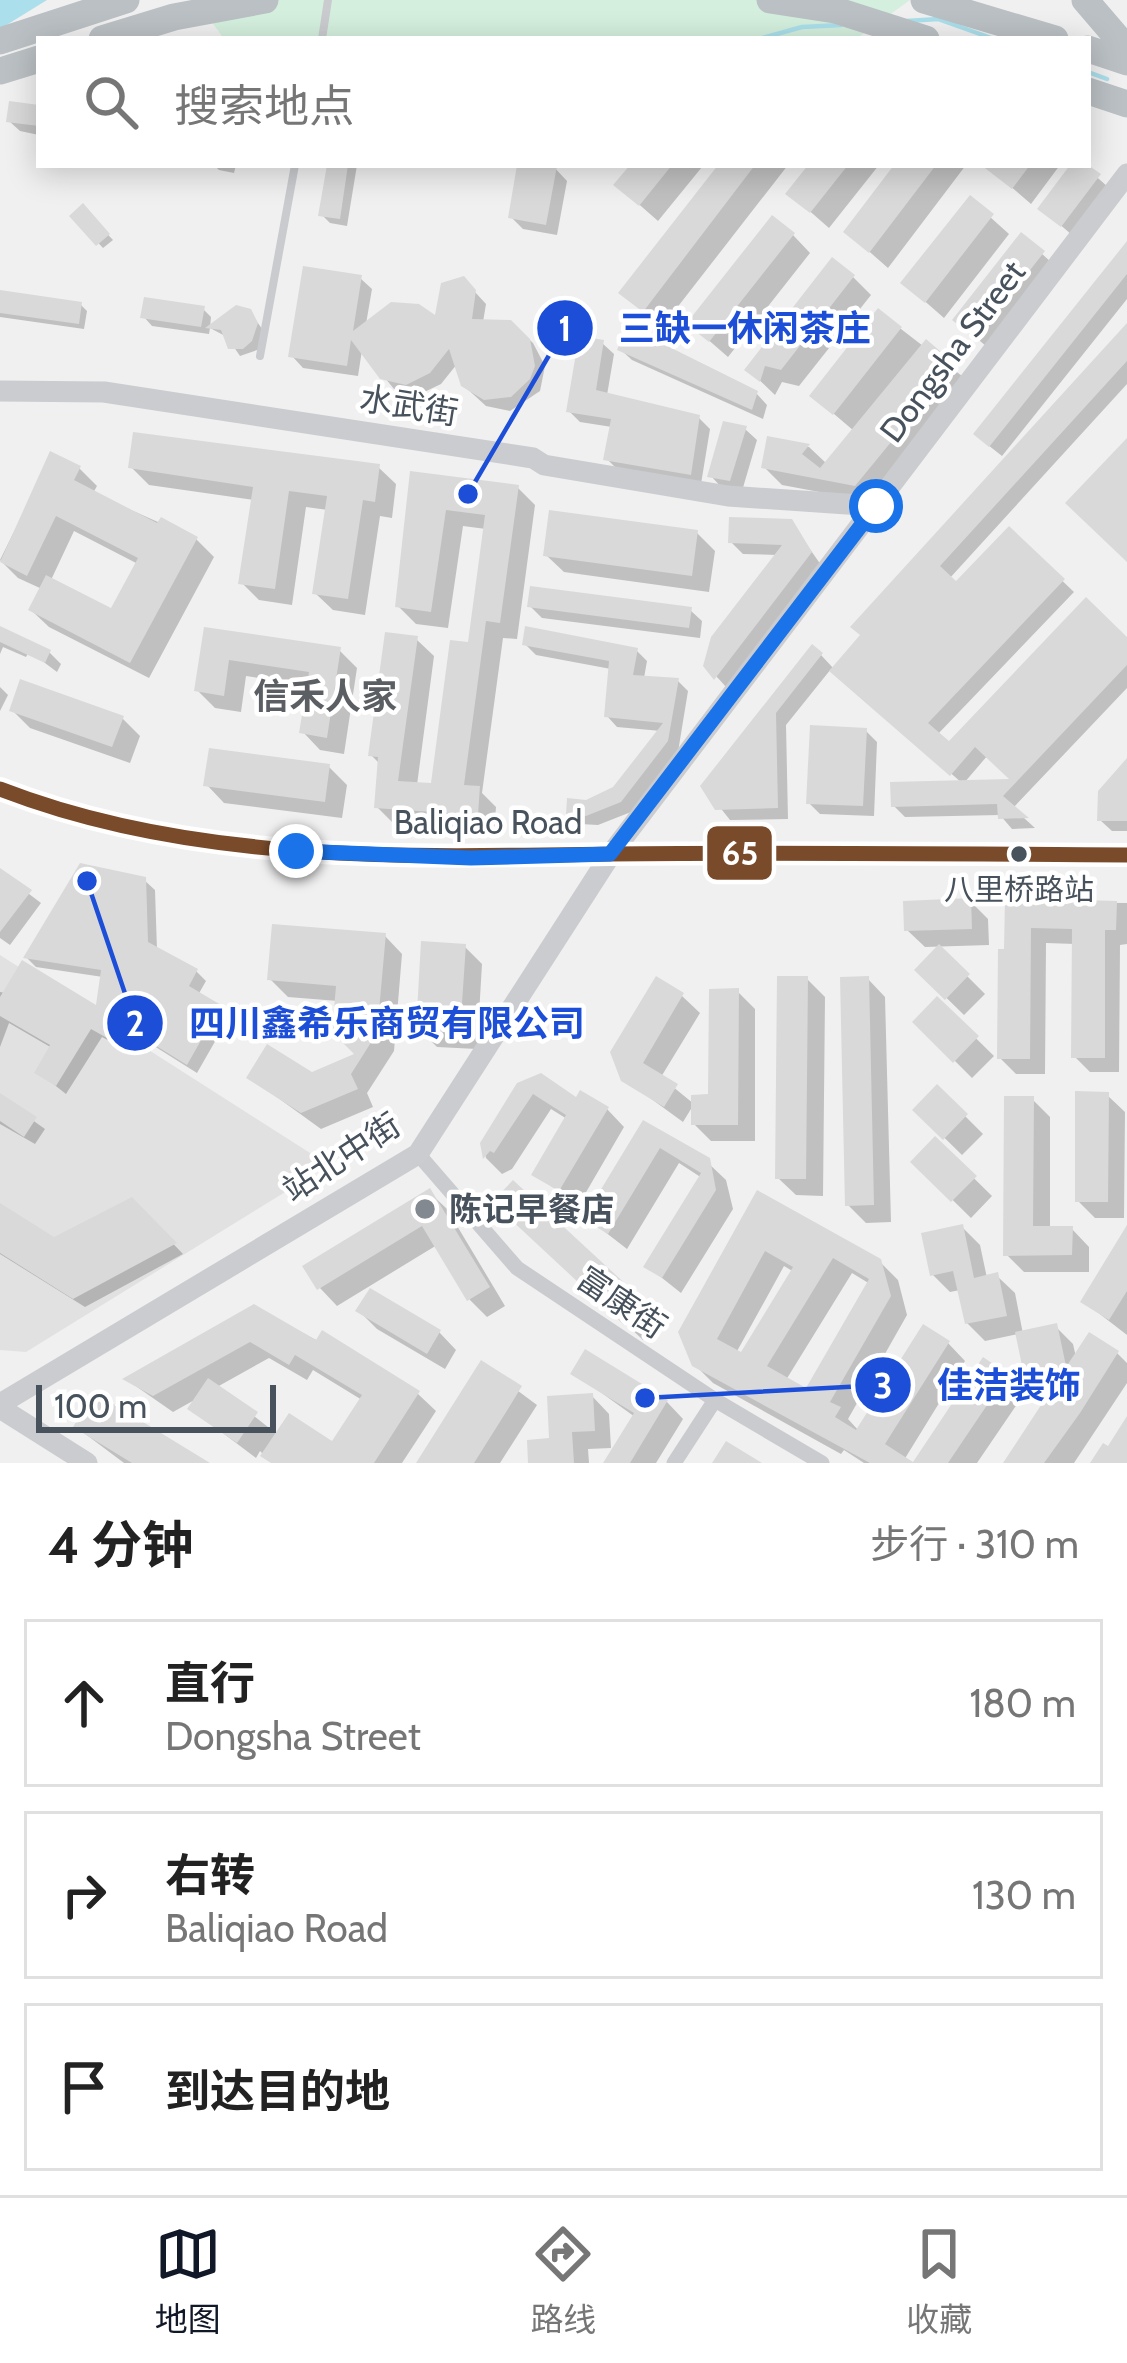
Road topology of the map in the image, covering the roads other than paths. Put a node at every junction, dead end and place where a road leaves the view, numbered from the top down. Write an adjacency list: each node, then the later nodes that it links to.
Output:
1 (126, 0): 11 (highway)
2 (265, 0): 7 (highway)
3 (328, 0): 8 (lane)
4 (770, 0): 9 (highway)
5 (924, 0): 10 (highway)
6 (1085, 0): 12 (highway)
7 (112, 36)
8 (322, 36)
9 (917, 36)
10 (1045, 36)
11 (0, 40)
12 (1127, 49)
13 (1091, 50): 15 (highway)
14 (36, 60): 16 (highway)
15 (1127, 62)
16 (0, 71)
17 (1091, 92): 18 (highway)
18 (1127, 104)
19 (295, 168): 21 (lane)
20 (1127, 174): 23 (street, Dongsha Street)
21 (260, 356)
22 (0, 391): 23 (street, 水武街)
23 (876, 506): 25 (street, Dongsha Street)
24 (0, 789): 25 (street, Baliqiao Road)
25 (610, 854): 26 (street, Baliqiao Road); 27 (street, 站北中街)
26 (1127, 855)
27 (418, 1154): 28 (street, 富康街); 29 (street, 站北中街)
28 (715, 1400): 31 (street); 32 (street, 富康街)
29 (0, 1406): 30 (street)
30 (87, 1463)
31 (674, 1463)
32 (823, 1463)

